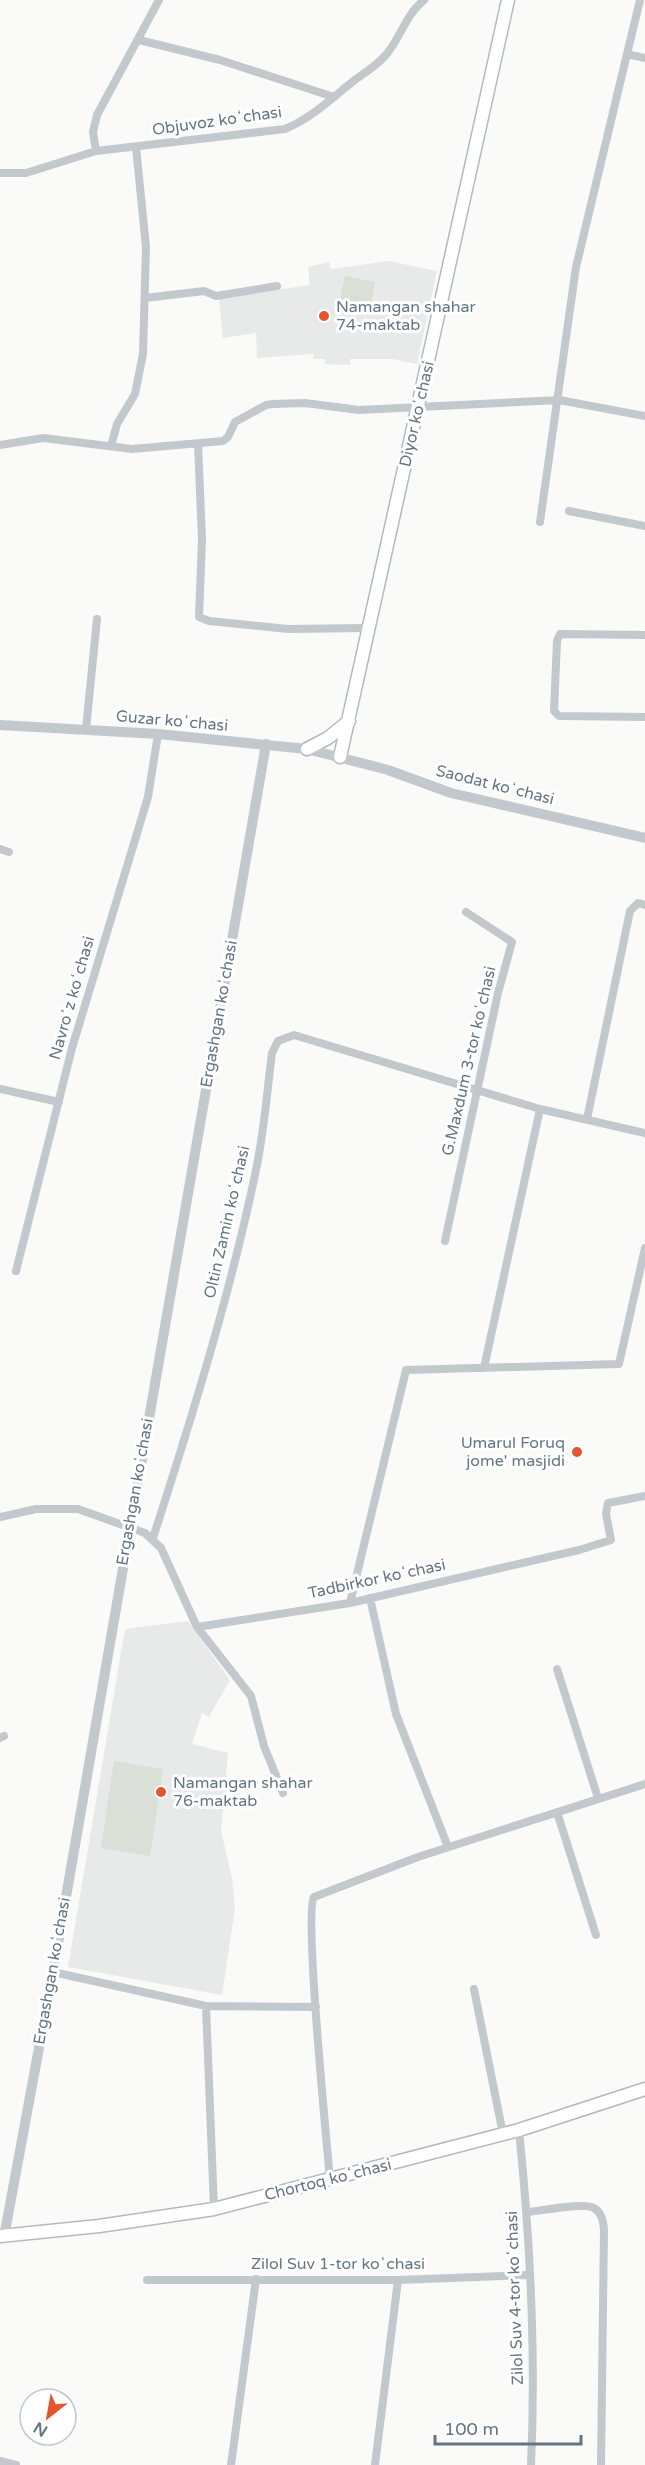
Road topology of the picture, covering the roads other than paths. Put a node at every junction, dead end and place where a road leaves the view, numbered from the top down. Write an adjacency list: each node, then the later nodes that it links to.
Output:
1 (159, 0): 5 (street)
2 (424, 0): 8 (street, Objuvoz koʻchasi)
3 (508, 0): 15 (main road, Diyor koʻchasi)
4 (640, 0): 6 (street)
5 (139, 40): 8 (street); 10 (street)
6 (627, 54): 7 (street); 14 (street)
7 (645, 58)
8 (334, 97): 9 (street, Objuvoz koʻchasi)
9 (136, 147): 10 (street, Objuvoz koʻchasi); 13 (street)
10 (96, 151): 11 (street, Objuvoz koʻchasi)
11 (0, 173)
12 (277, 286): 13 (street)
13 (145, 298): 19 (street)
14 (559, 400): 15 (street); 16 (street); 21 (street)
15 (419, 408): 17 (street); 24 (main road, Diyor koʻchasi)
16 (645, 416)
17 (198, 444): 19 (street); 24 (street)
18 (0, 445): 19 (street)
19 (111, 446)
20 (569, 511): 22 (street)
21 (540, 522)
22 (645, 526)
23 (97, 619): 29 (street)
24 (369, 627): 27 (main road, Diyor koʻchasi)
25 (645, 634): 26 (street)
26 (645, 717)
27 (349, 721): 32 (main road); 33 (main road, Diyor koʻchasi)
28 (0, 725): 29 (street, Guzar koʻchasi)
29 (86, 729): 30 (street, Guzar koʻchasi)
30 (158, 734): 31 (street, Guzar koʻchasi); 41 (street, Navroʻz koʻchasi)
31 (266, 744): 32 (street, Guzar koʻchasi); 51 (street, Ergashgan koʻchasi)
32 (307, 749): 33 (street, Guzar koʻchasi)
33 (340, 757): 34 (street, Saodat koʻchasi)
34 (645, 838)
35 (0, 849): 36 (street)
36 (9, 852)
37 (645, 905): 43 (street)
38 (466, 912): 40 (street, G.Maxdum 3-tor koʻchasi)
39 (0, 1089): 41 (street)
40 (476, 1091): 42 (street); 45 (street, G.Maxdum 3-tor koʻchasi); 52 (street, Oltin Zamin koʻchasi)
41 (59, 1102): 47 (street, Navroʻz koʻchasi)
42 (540, 1109): 43 (street); 48 (street)
43 (587, 1119): 44 (street)
44 (645, 1133)
45 (445, 1241)
46 (645, 1248): 48 (street)
47 (16, 1271)
48 (484, 1368): 54 (street)
49 (645, 1496): 53 (street, Tadbirkor koʻchasi)
50 (0, 1517): 51 (street)
51 (129, 1525): 52 (street); 63 (street, Ergashgan koʻchasi)
52 (153, 1538): 55 (street)
53 (370, 1598): 54 (street, Tadbirkor koʻchasi); 61 (street)
54 (350, 1603): 55 (street, Tadbirkor koʻchasi)
55 (197, 1627): 58 (street)
56 (557, 1668): 59 (street)
57 (645, 1784): 59 (street)
58 (283, 1793)
59 (598, 1798): 60 (street)
60 (557, 1812): 61 (street); 62 (street)
61 (448, 1847): 66 (street)
62 (596, 1935)
63 (53, 1972): 65 (street); 73 (street, Ergashgan koʻchasi)
64 (474, 1989): 69 (street)
65 (206, 2006): 66 (street); 71 (street)
66 (316, 2007): 70 (street)
67 (645, 2089): 68 (main road, Chortoq koʻchasi)
68 (519, 2130): 69 (main road, Chortoq koʻchasi); 72 (street, Zilol Suv 4-tor koʻchasi)
69 (503, 2134): 70 (main road, Chortoq koʻchasi)
70 (330, 2180): 71 (main road, Chortoq koʻchasi)
71 (214, 2208): 73 (main road, Chortoq koʻchasi)
72 (527, 2212): 74 (street, Zilol Suv 4-tor koʻchasi); 83 (street)
73 (2, 2236)
74 (528, 2275): 77 (street, Zilol Suv 1-tor koʻchasi); 82 (street, Zilol Suv 4-tor koʻchasi)
75 (256, 2279): 76 (street, Zilol Suv 1-tor koʻchasi); 77 (street, Zilol Suv 1-tor koʻchasi); 80 (street)
76 (147, 2280)
77 (398, 2280): 81 (street)
78 (0, 2461): 79 (street)
79 (16, 2465)
80 (231, 2465)
81 (375, 2465)
82 (531, 2465)
83 (601, 2465)

